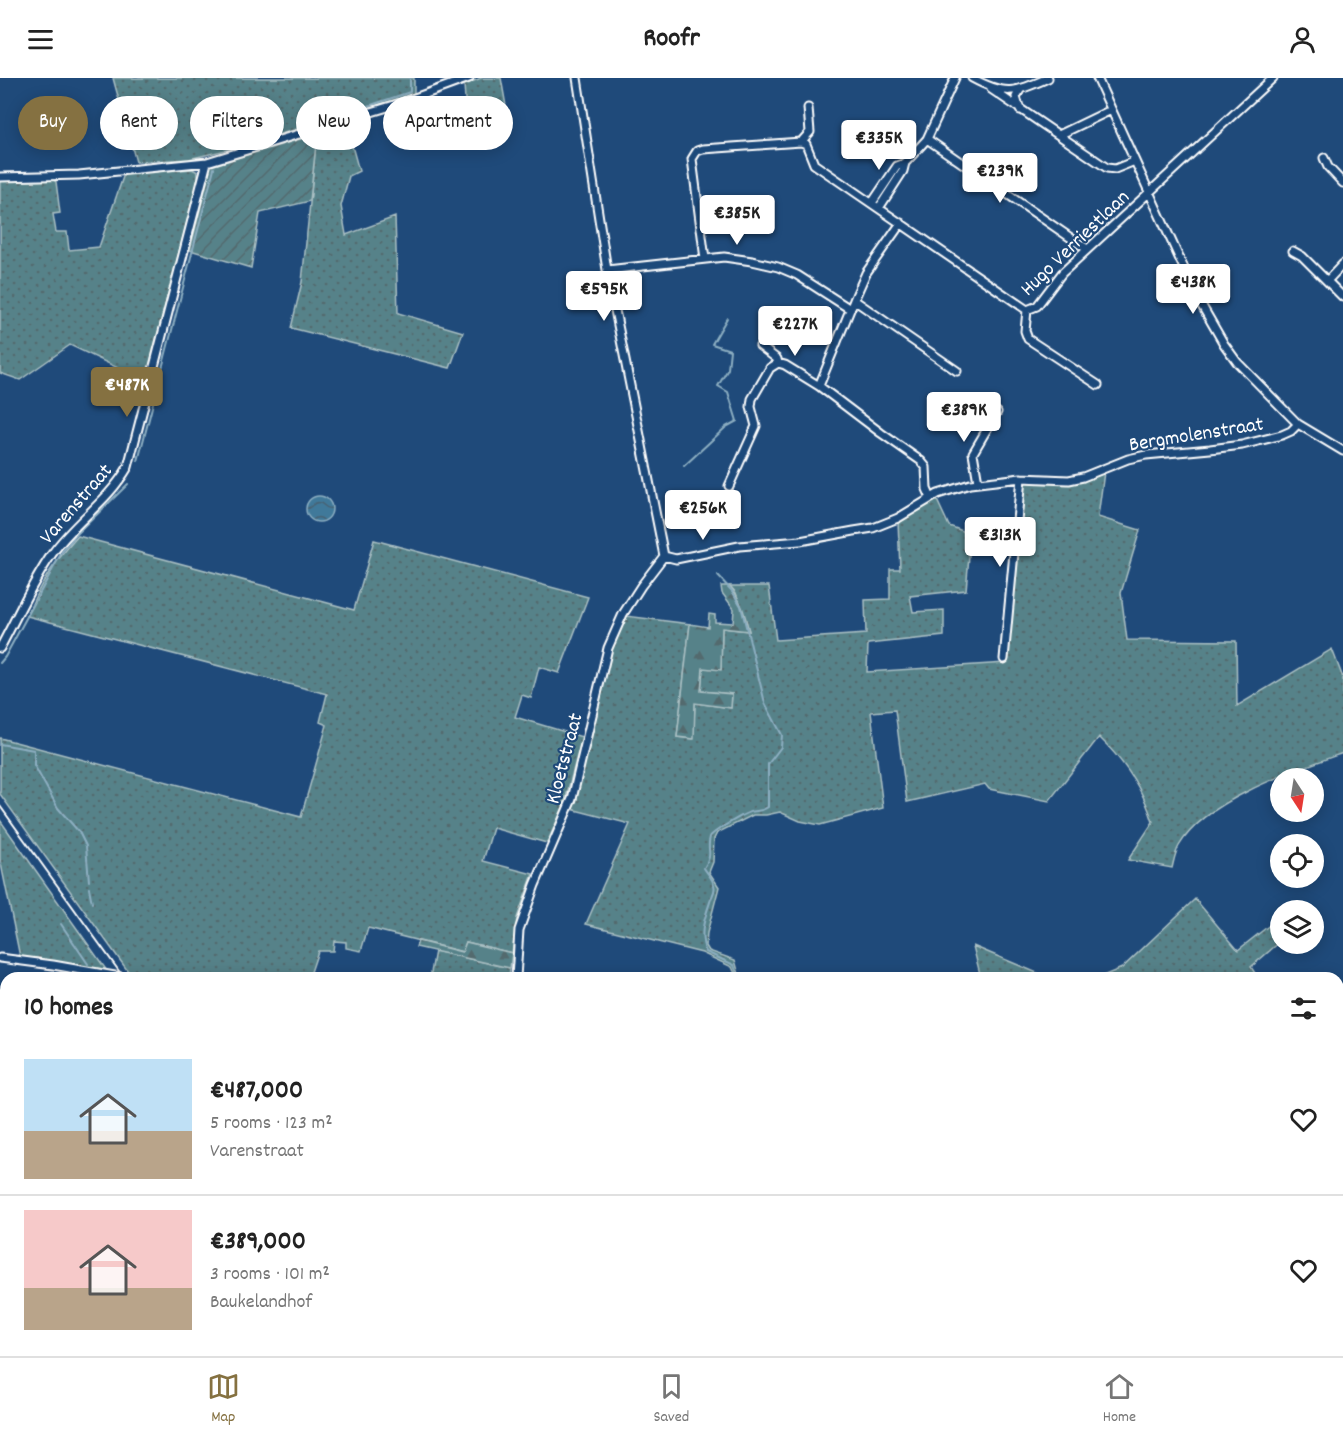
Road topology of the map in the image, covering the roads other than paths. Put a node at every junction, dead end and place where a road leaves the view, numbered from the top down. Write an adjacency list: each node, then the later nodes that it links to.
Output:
1 (469, 78): 18 (street)
2 (577, 78): 30 (street)
3 (955, 78): 14 (street)
4 (972, 78): 8 (street)
5 (1048, 78): 9 (street)
6 (1097, 78): 12 (street)
7 (1273, 78): 22 (street, Hugo Verriestlaan)
8 (991, 89): 9 (street); 11 (street)
9 (1020, 90): 11 (street)
10 (808, 108): 15 (street)
11 (1021, 110): 13 (street)
12 (1111, 110): 13 (street); 17 (street)
13 (1059, 135): 17 (street)
14 (927, 139): 19 (street); 26 (street)
15 (801, 142): 23 (street); 28 (street)
16 (1324, 158): 21 (street)
17 (1135, 161): 22 (street)
18 (207, 162): 20 (street); 49 (street, Varenstraat)
19 (905, 164): 23 (street); 24 (street)
20 (0, 177)
21 (1343, 183)
22 (1149, 192): 26 (street, Hugo Verriestlaan); 42 (street)
23 (872, 203): 24 (street)
24 (879, 208): 25 (street)
25 (901, 223): 33 (street); 35 (street)
26 (1087, 249): 35 (street, Hugo Verriestlaan)
27 (1293, 251): 31 (street)
28 (705, 259): 30 (street); 34 (street)
29 (1343, 264): 31 (street)
30 (607, 270): 48 (street)
31 (1327, 281): 32 (street)
32 (1343, 297)
33 (854, 300): 34 (street); 38 (street)
34 (850, 309): 40 (street)
35 (1027, 310): 39 (street, Hugo Verriestlaan)
36 (760, 346): 37 (street)
37 (778, 363): 40 (street); 46 (street)
38 (957, 371)
39 (1098, 385)
40 (819, 386): 47 (street)
41 (997, 412): 45 (street)
42 (1298, 424): 43 (street); 44 (street, Bergmolenstraat)
43 (1343, 451)
44 (1021, 478): 45 (street, Bergmolenstraat); 50 (street)
45 (978, 482): 47 (street, Bergmolenstraat)
46 (729, 486)
47 (930, 498): 48 (street, Bergmolenstraat)
48 (664, 556): 53 (street, Kloetstraat)
49 (0, 648)
50 (1004, 659)
51 (0, 958): 52 (street)
52 (93, 972)
53 (516, 972)

